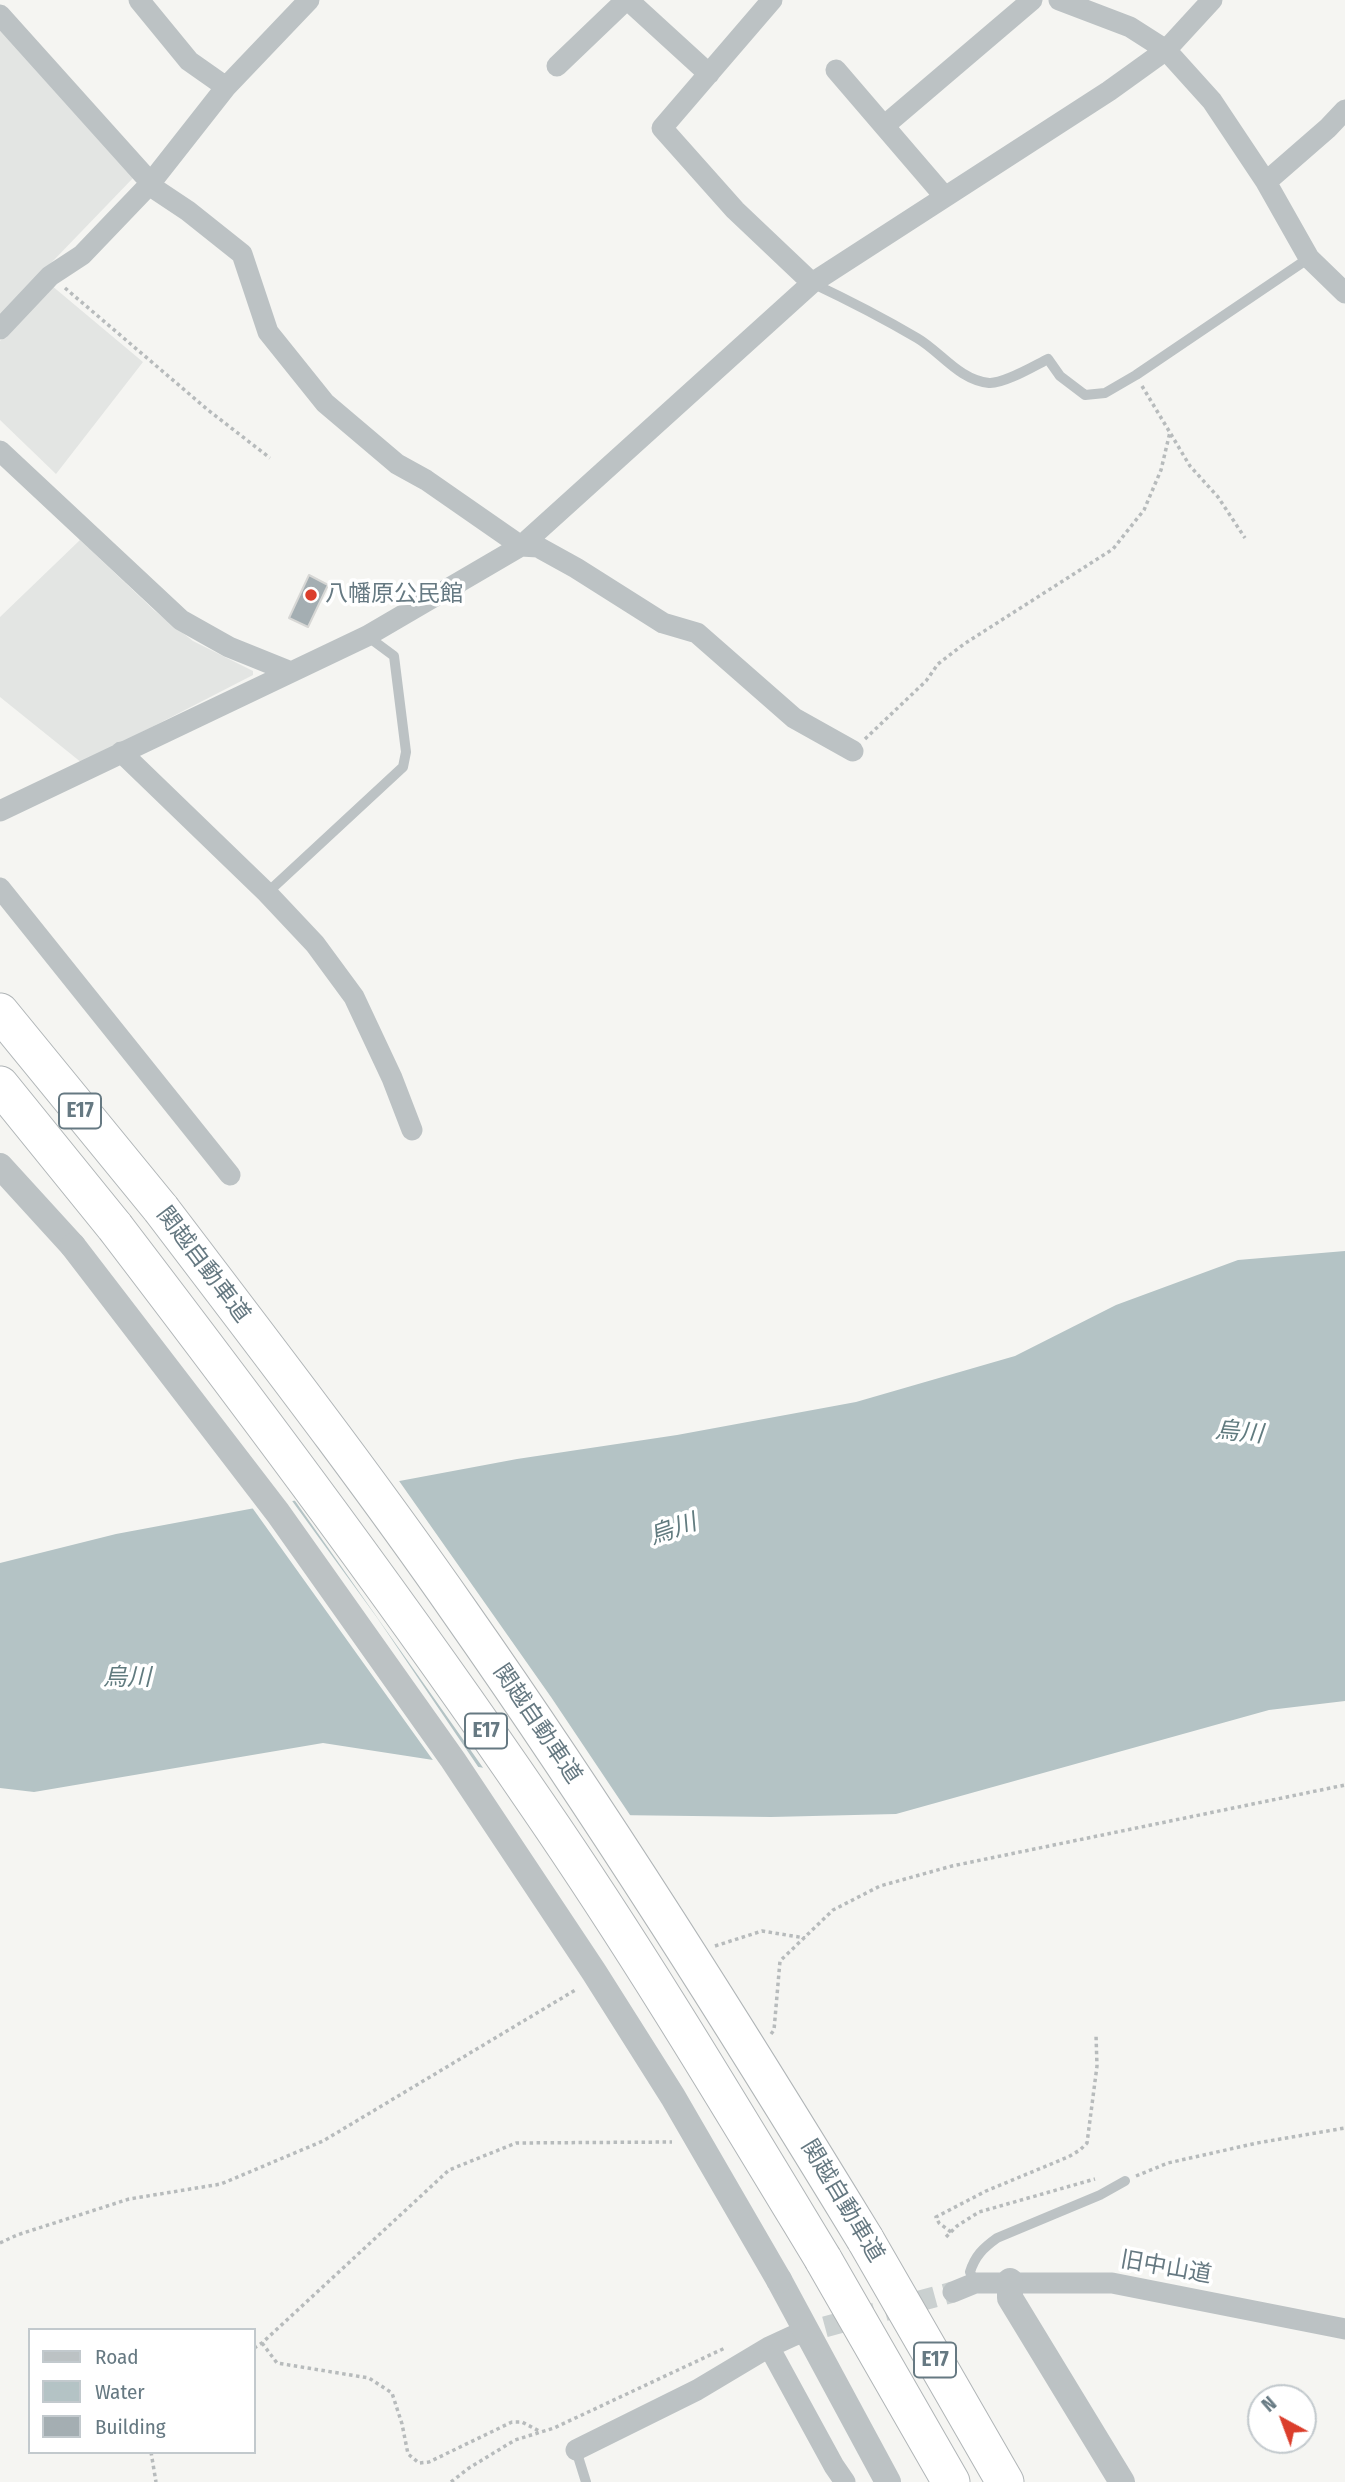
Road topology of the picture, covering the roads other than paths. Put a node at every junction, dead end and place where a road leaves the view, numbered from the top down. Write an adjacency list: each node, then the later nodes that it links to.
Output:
1 (139, 0): 13 (street)
2 (309, 0): 13 (street)
3 (627, 0): 10 (street); 12 (street)
4 (772, 0): 12 (street)
5 (1032, 0): 15 (street)
6 (1059, 0): 9 (street)
7 (1212, 0): 9 (street)
8 (0, 15): 17 (street)
9 (1166, 50): 16 (street); 18 (street)
10 (557, 66)
11 (836, 69): 15 (street)
12 (709, 74): 20 (street)
13 (226, 87): 17 (street)
14 (1345, 110): 16 (street)
15 (884, 126): 18 (street)
16 (1266, 182): 19 (street)
17 (149, 185): 22 (street); 24 (street)
18 (945, 197): 20 (street)
19 (1309, 258): 20 (lane); 21 (street)
20 (812, 284): 24 (street)
21 (1345, 293)
22 (0, 329)
23 (0, 451): 26 (street)
24 (521, 546): 25 (street); 27 (street)
25 (367, 636): 26 (street); 31 (lane)
26 (291, 673): 28 (street)
27 (853, 751)
28 (121, 752): 29 (street); 31 (street)
29 (0, 811)
30 (0, 888): 36 (street)
31 (267, 893): 34 (street)
32 (0, 1013): 49 (highway, 関越自動車道 / E17, bridge)
33 (0, 1085): 48 (highway, 関越自動車道 / E17, bridge)
34 (412, 1130)
35 (0, 1166): 47 (street, bridge)
36 (230, 1175)
37 (1125, 2181): 39 (lane)
38 (1010, 2281): 39 (street, 旧中山道); 41 (street, 旧中山道); 50 (street)
39 (975, 2283): 40 (street, 旧中山道)
40 (953, 2292)
41 (1345, 2329)
42 (795, 2335): 43 (street)
43 (769, 2347): 44 (street); 46 (street)
44 (576, 2449): 45 (lane)
45 (586, 2482)
46 (845, 2482)
47 (888, 2482)
48 (951, 2482)
49 (1005, 2482)
50 (1122, 2482)

